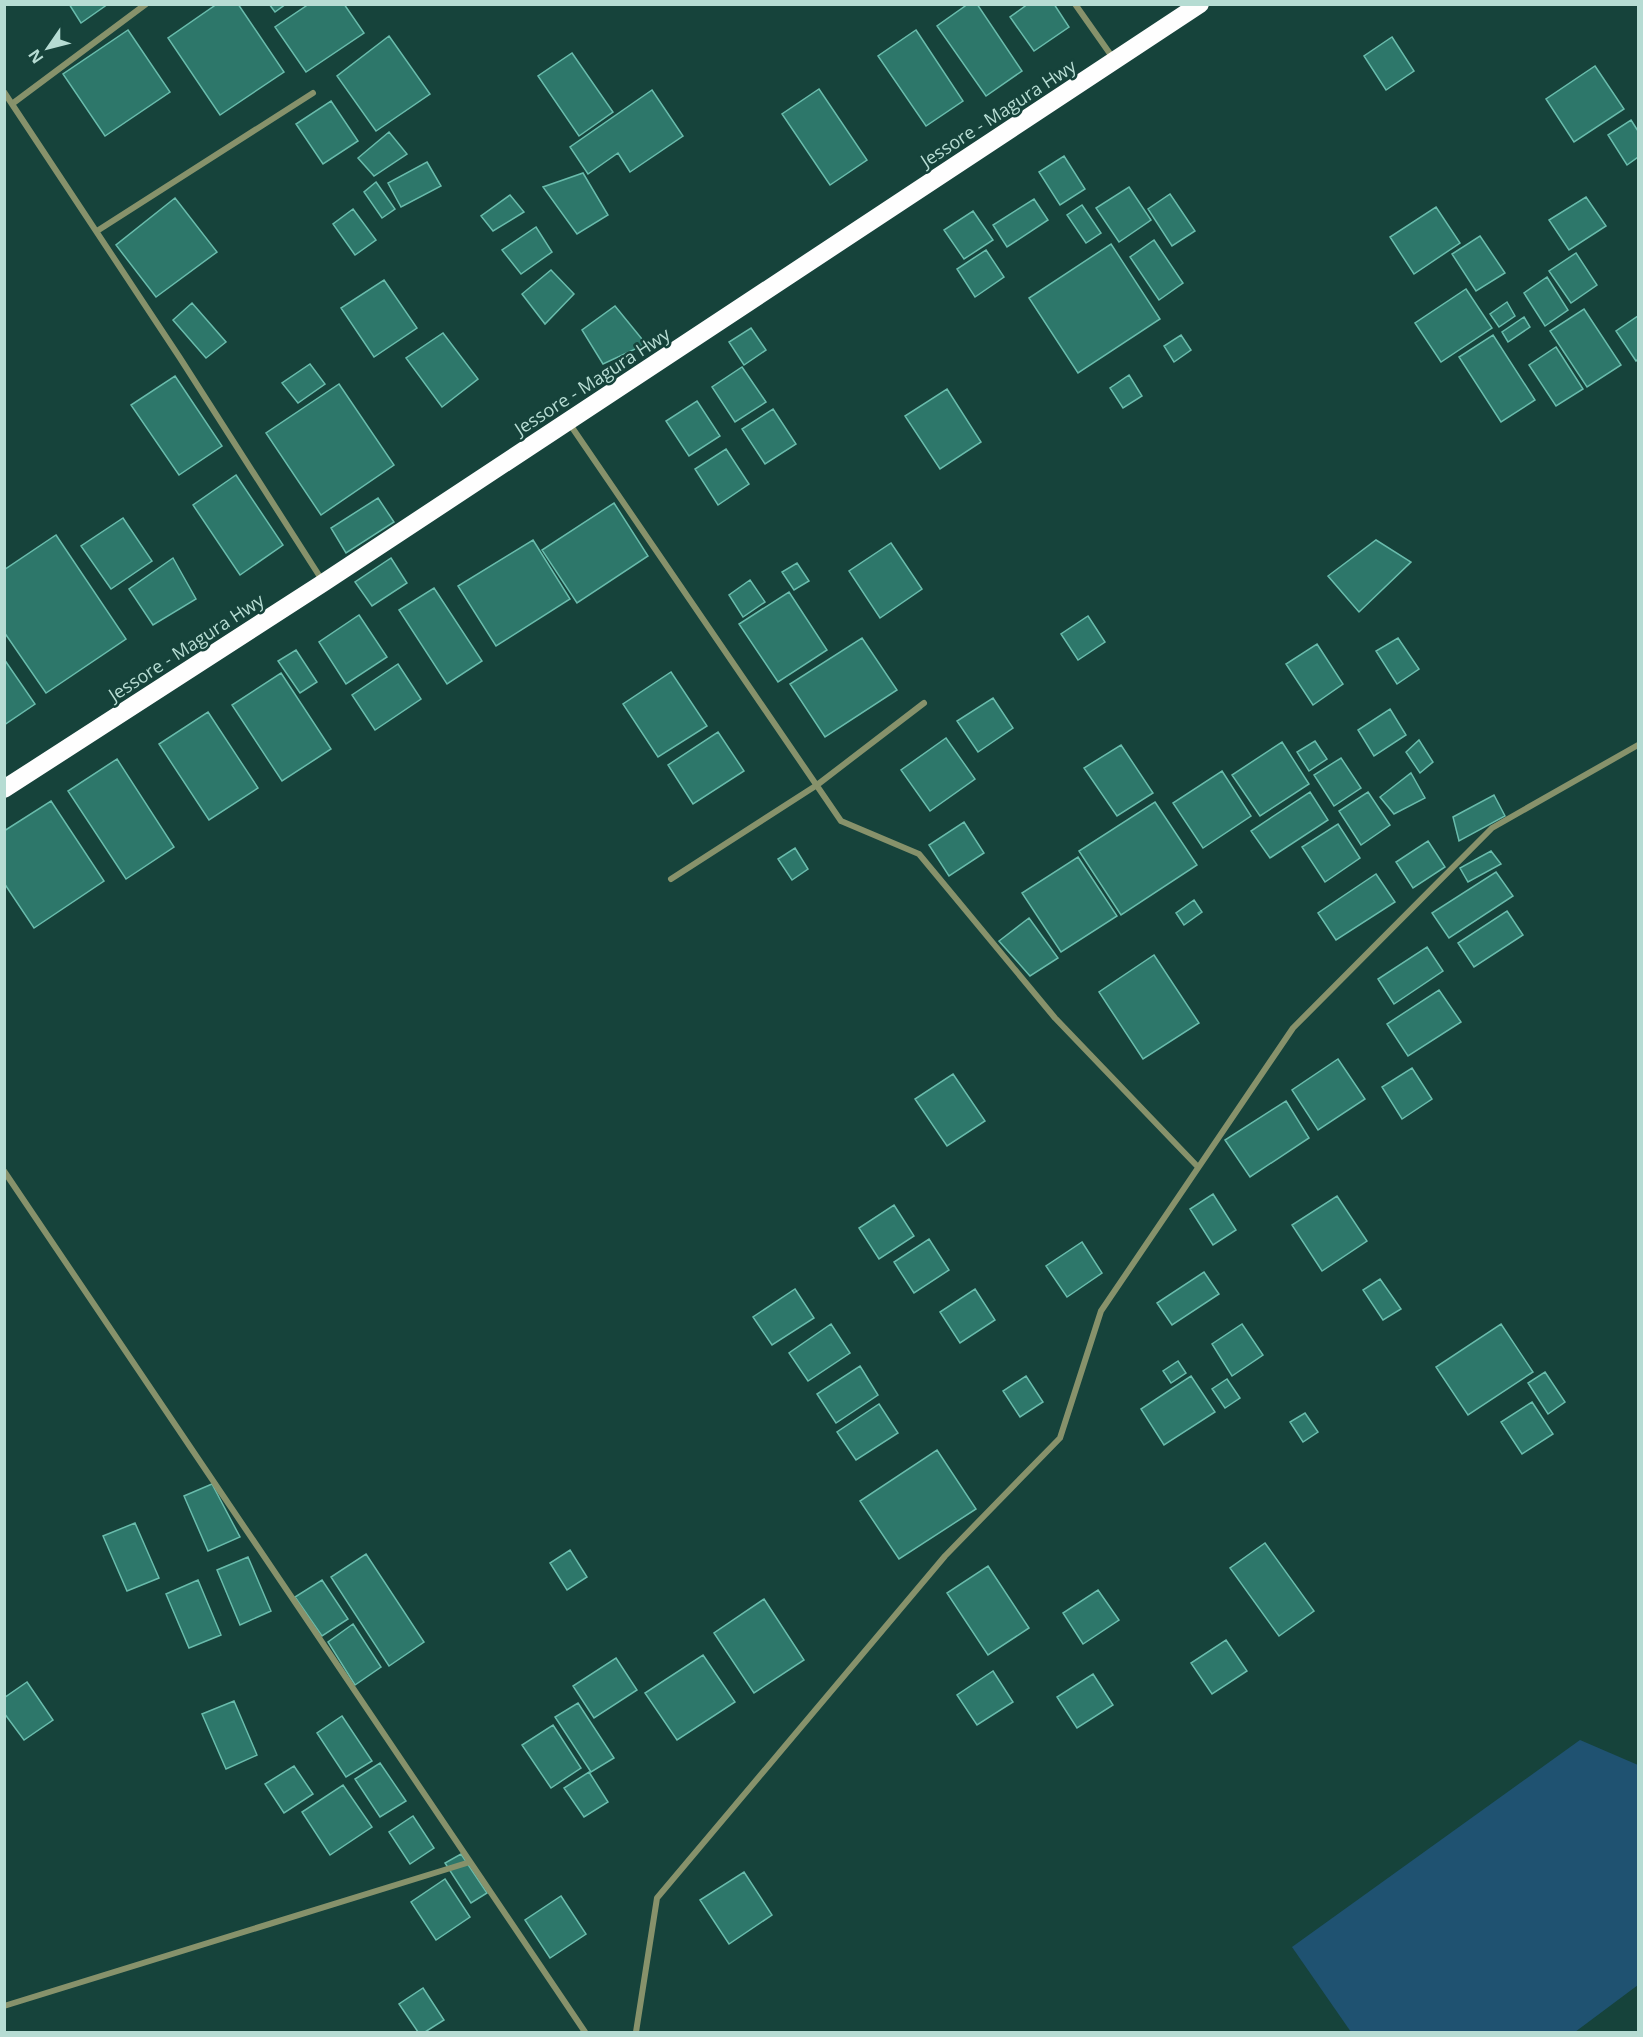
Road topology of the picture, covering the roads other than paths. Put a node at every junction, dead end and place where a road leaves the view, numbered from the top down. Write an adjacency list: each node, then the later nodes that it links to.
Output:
1 (146, 4): 7 (street)
2 (1075, 4): 4 (street)
3 (1200, 4): 4 (highway, Jessore - Magura Hwy)
4 (1115, 61): 9 (highway, Jessore - Magura Hwy)
5 (4, 92): 7 (street)
6 (313, 93): 8 (street)
7 (12, 104): 8 (street)
8 (97, 231): 10 (street)
9 (568, 422): 10 (highway, Jessore - Magura Hwy); 13 (street)
10 (324, 583): 14 (highway, Jessore - Magura Hwy)
11 (924, 703): 13 (street)
12 (1638, 745): 16 (street)
13 (817, 785): 15 (street); 16 (street)
14 (4, 789)
15 (671, 879)
16 (1198, 1167): 21 (street)
17 (4, 1171): 18 (street)
18 (471, 1862): 19 (street); 20 (street)
19 (4, 2006)
20 (585, 2032)
21 (636, 2032)

